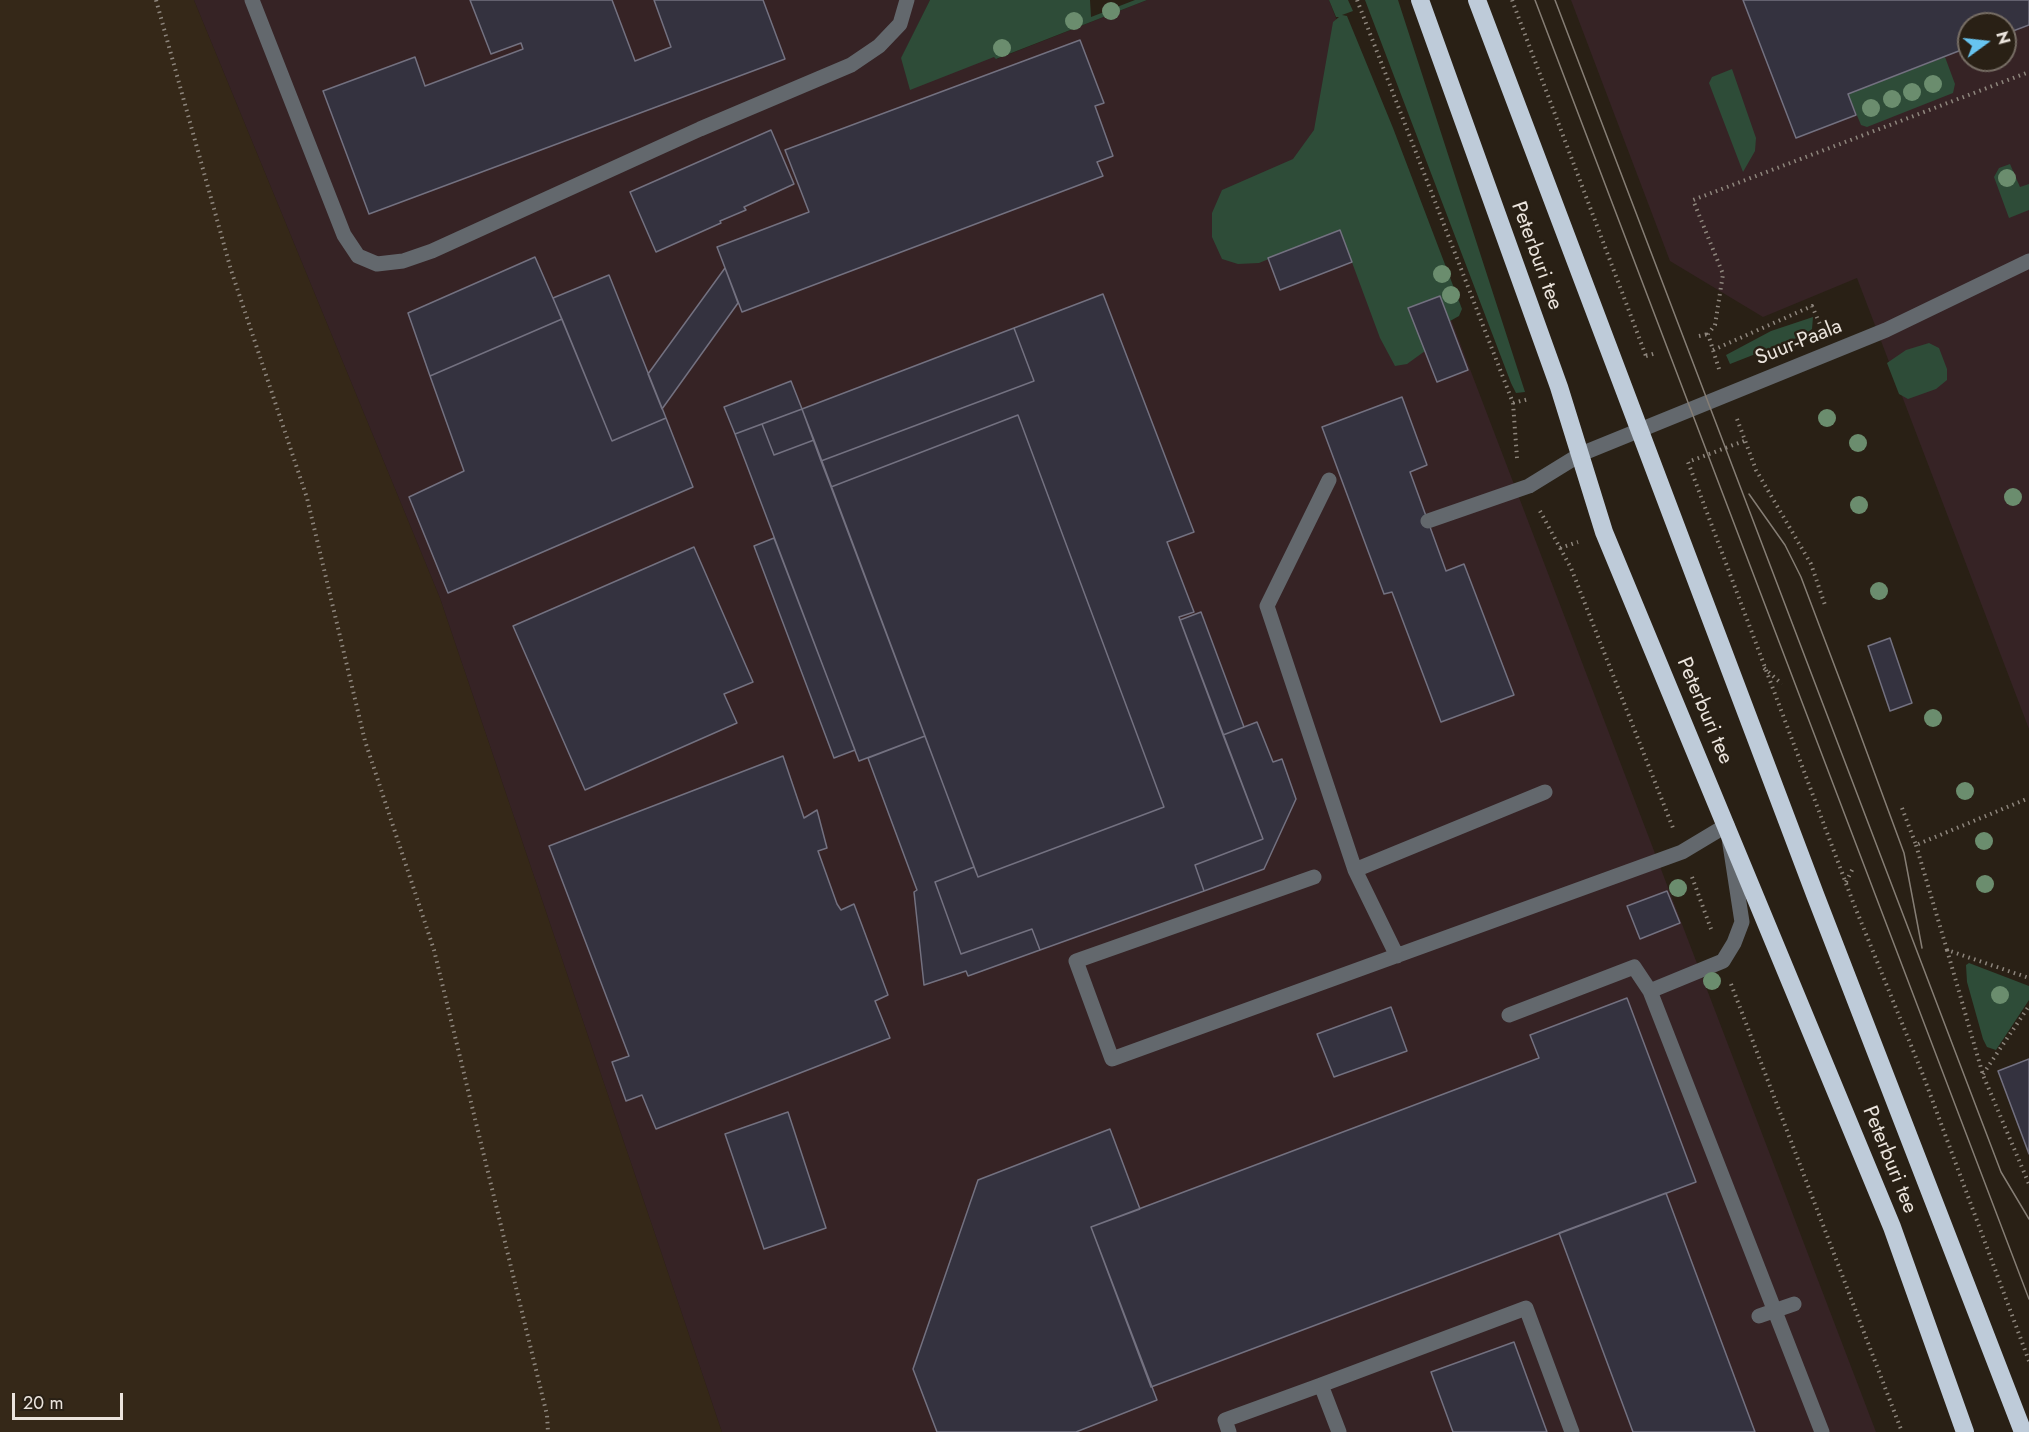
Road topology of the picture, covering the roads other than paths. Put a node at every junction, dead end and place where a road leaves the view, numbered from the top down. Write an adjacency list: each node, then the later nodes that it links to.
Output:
1 (252, 0): 2 (street)
2 (907, 0)
3 (1420, 0): 7 (highway, Peterburi tee)
4 (1477, 0): 6 (highway, Peterburi tee)
5 (2029, 261): 6 (street, Suur-Paala)
6 (1641, 430): 7 (street, Suur-Paala); 26 (highway, Peterburi tee)
7 (1581, 454): 9 (street, Suur-Paala); 11 (highway, Peterburi tee)
8 (1329, 480): 12 (street)
9 (1428, 521)
10 (1545, 792): 12 (street)
11 (1727, 825): 14 (street); 15 (street); 25 (highway, Peterburi tee)
12 (1355, 870): 14 (street)
13 (1314, 878): 14 (street)
14 (1397, 956)
15 (1650, 991): 16 (street); 18 (street)
16 (1509, 1016)
17 (1794, 1304): 18 (street)
18 (1775, 1311): 19 (street); 24 (street)
19 (1759, 1316)
20 (1321, 1385): 21 (street); 22 (street); 23 (street)
21 (1229, 1432)
22 (1339, 1432)
23 (1572, 1432)
24 (1822, 1432)
25 (1965, 1432)
26 (2024, 1432)

